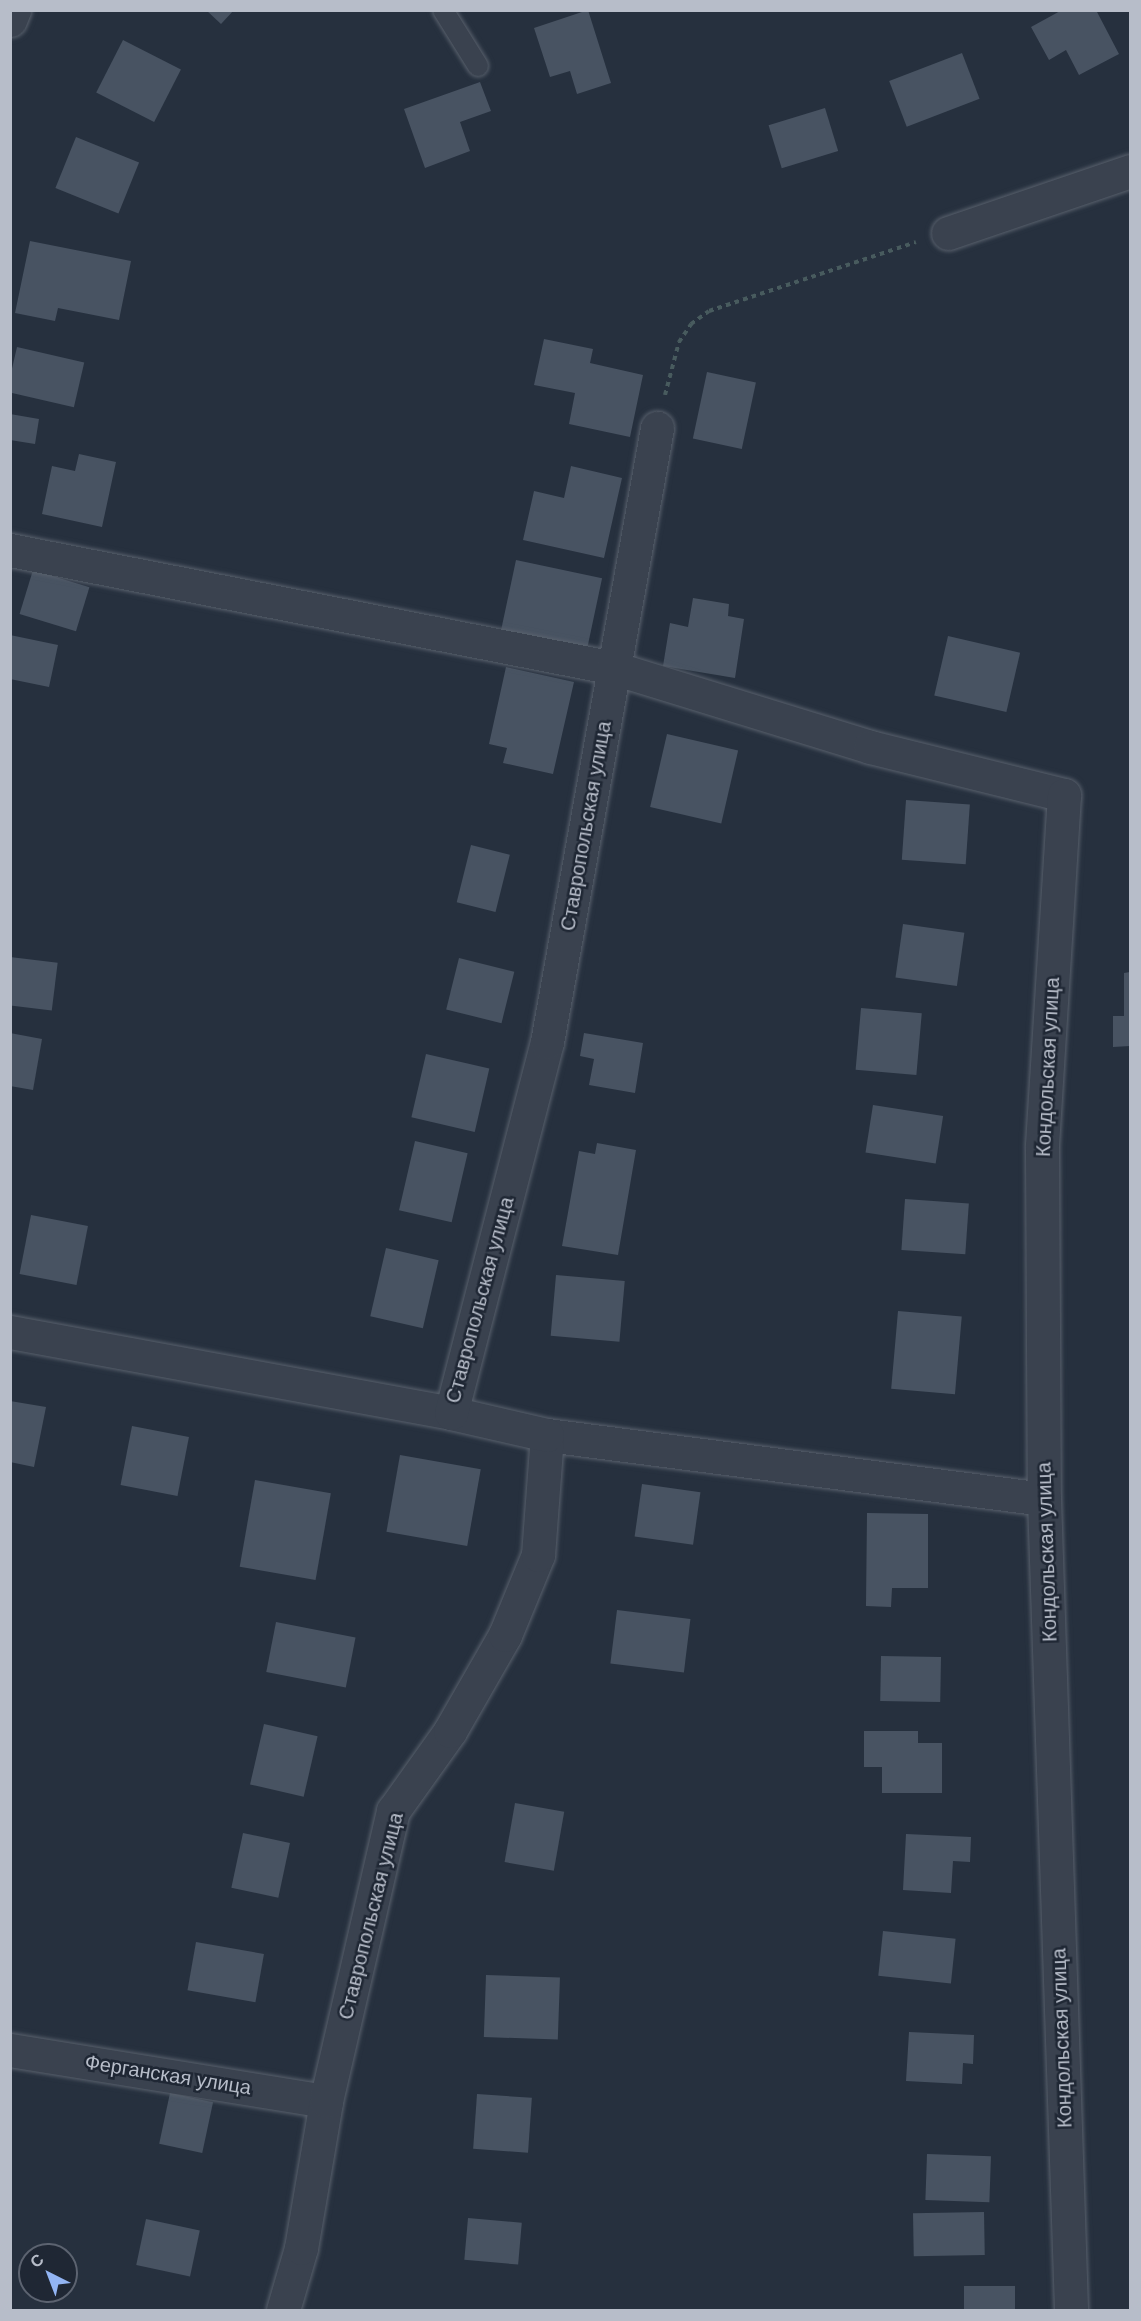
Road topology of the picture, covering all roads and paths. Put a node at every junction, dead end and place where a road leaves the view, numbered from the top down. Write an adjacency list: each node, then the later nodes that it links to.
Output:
1 (14, 10): 3 (street)
2 (443, 10): 4 (lane)
3 (10, 20)
4 (478, 66)
5 (1131, 171): 6 (street)
6 (948, 233): 7 (path)
7 (657, 428): 9 (street, Ставропольская улица)
8 (10, 550): 9 (street)
9 (614, 668): 11 (street, Ставропольская улица); 13 (street, Кондольская улица)
10 (10, 1332): 11 (street)
11 (451, 1413): 12 (street, Ставропольская улица)
12 (547, 1435): 13 (street); 15 (street, Ставропольская улица)
13 (1044, 1498): 17 (street, Кондольская улица)
14 (10, 2050): 15 (street, Ферганская улица)
15 (326, 2101): 16 (street, Ставропольская улица)
16 (283, 2310)
17 (1071, 2310)

